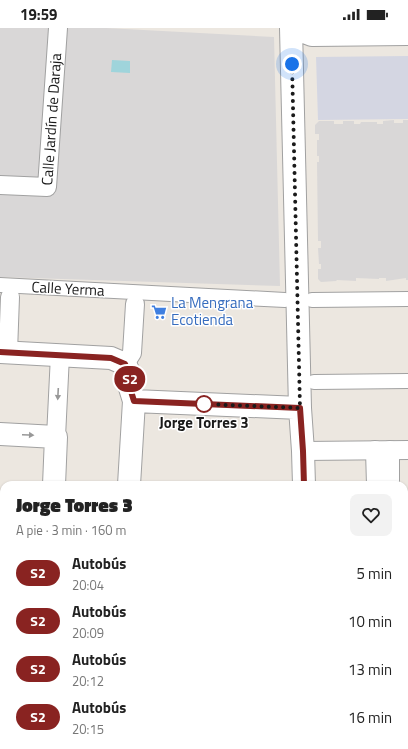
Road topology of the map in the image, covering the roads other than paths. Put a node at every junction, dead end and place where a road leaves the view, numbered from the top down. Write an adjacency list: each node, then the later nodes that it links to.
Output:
1 (58, 28): 5 (street, Calle Jardín de Daraja)
2 (291, 28): 17 (street)
3 (294, 28): 4 (street)
4 (408, 34)
5 (0, 185)
6 (7, 290): 7 (street, Calle Yerma); 11 (street)
7 (135, 298): 9 (street, Calle Yerma); 13 (street)
8 (408, 299): 10 (street)
9 (285, 300)
10 (312, 300)
11 (4, 352): 12 (street)
12 (60, 356): 13 (street); 19 (street, one-way to 19)
13 (125, 364): 16 (street)
14 (408, 381): 15 (street)
15 (314, 382)
16 (134, 401): 17 (street); 24 (street)
17 (300, 408): 22 (street)
18 (0, 434): 19 (street, one-way to 19)
19 (56, 437): 23 (street)
20 (382, 450): 21 (street); 22 (street); 26 (street); 27 (street)
21 (408, 450)
22 (303, 451): 25 (street)
23 (54, 481)
24 (129, 481)
25 (304, 481)
26 (377, 481)
27 (389, 481)

